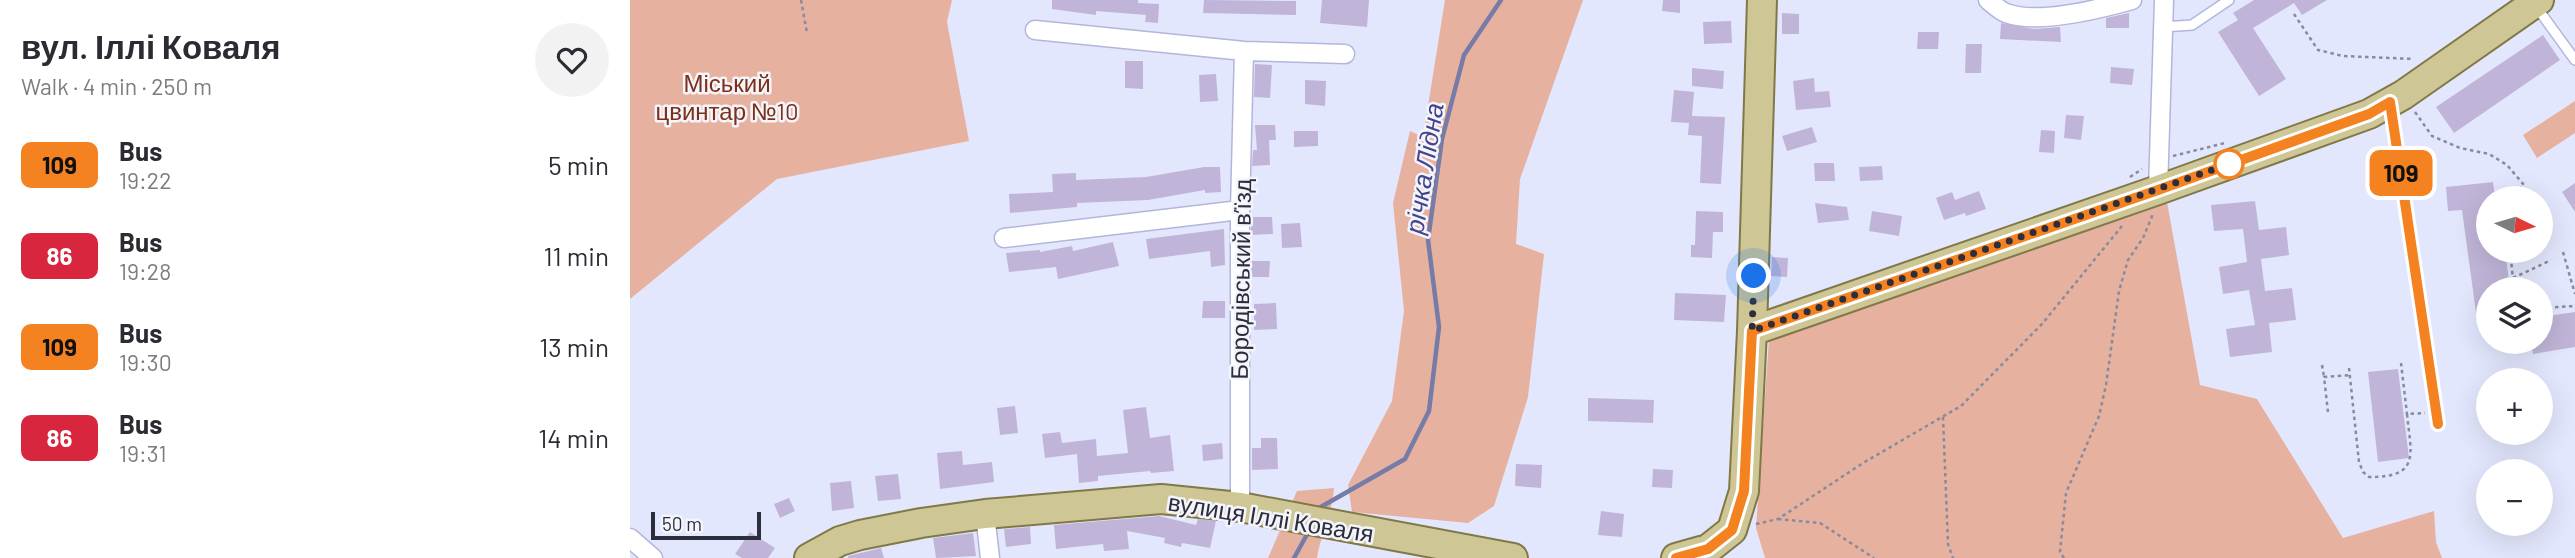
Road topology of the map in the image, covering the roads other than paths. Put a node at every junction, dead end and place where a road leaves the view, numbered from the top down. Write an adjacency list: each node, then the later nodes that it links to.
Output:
1 (1762, 0): 16 (main road)
2 (1988, 0): 3 (street)
3 (2133, 0)
4 (2164, 0): 7 (street)
5 (2229, 0): 7 (lane)
6 (2537, 2): 11 (lane); 12 (main road)
7 (2163, 27): 13 (street)
8 (1035, 30): 9 (street)
9 (1244, 51): 10 (street); 14 (street, Бородівський в’їзд)
10 (1345, 54)
11 (2575, 60)
12 (2397, 98): 13 (main road); 17 (lane)
13 (2158, 190): 16 (main road)
14 (1240, 210): 15 (street); 18 (street, Бородівський в’їзд)
15 (1004, 238)
16 (1752, 331): 26 (main road)
17 (2438, 424)
18 (1240, 507): 19 (main road, вулиця Іллі Коваля); 21 (main road, вулиця Іллі Коваля)
19 (985, 514): 23 (main road, вулиця Іллі Коваля); 24 (street)
20 (630, 538): 22 (street)
21 (1456, 553): 25 (main road, вулиця Іллі Коваля)
22 (653, 558)
23 (809, 558)
24 (990, 558)
25 (1513, 558)
26 (1676, 558)

